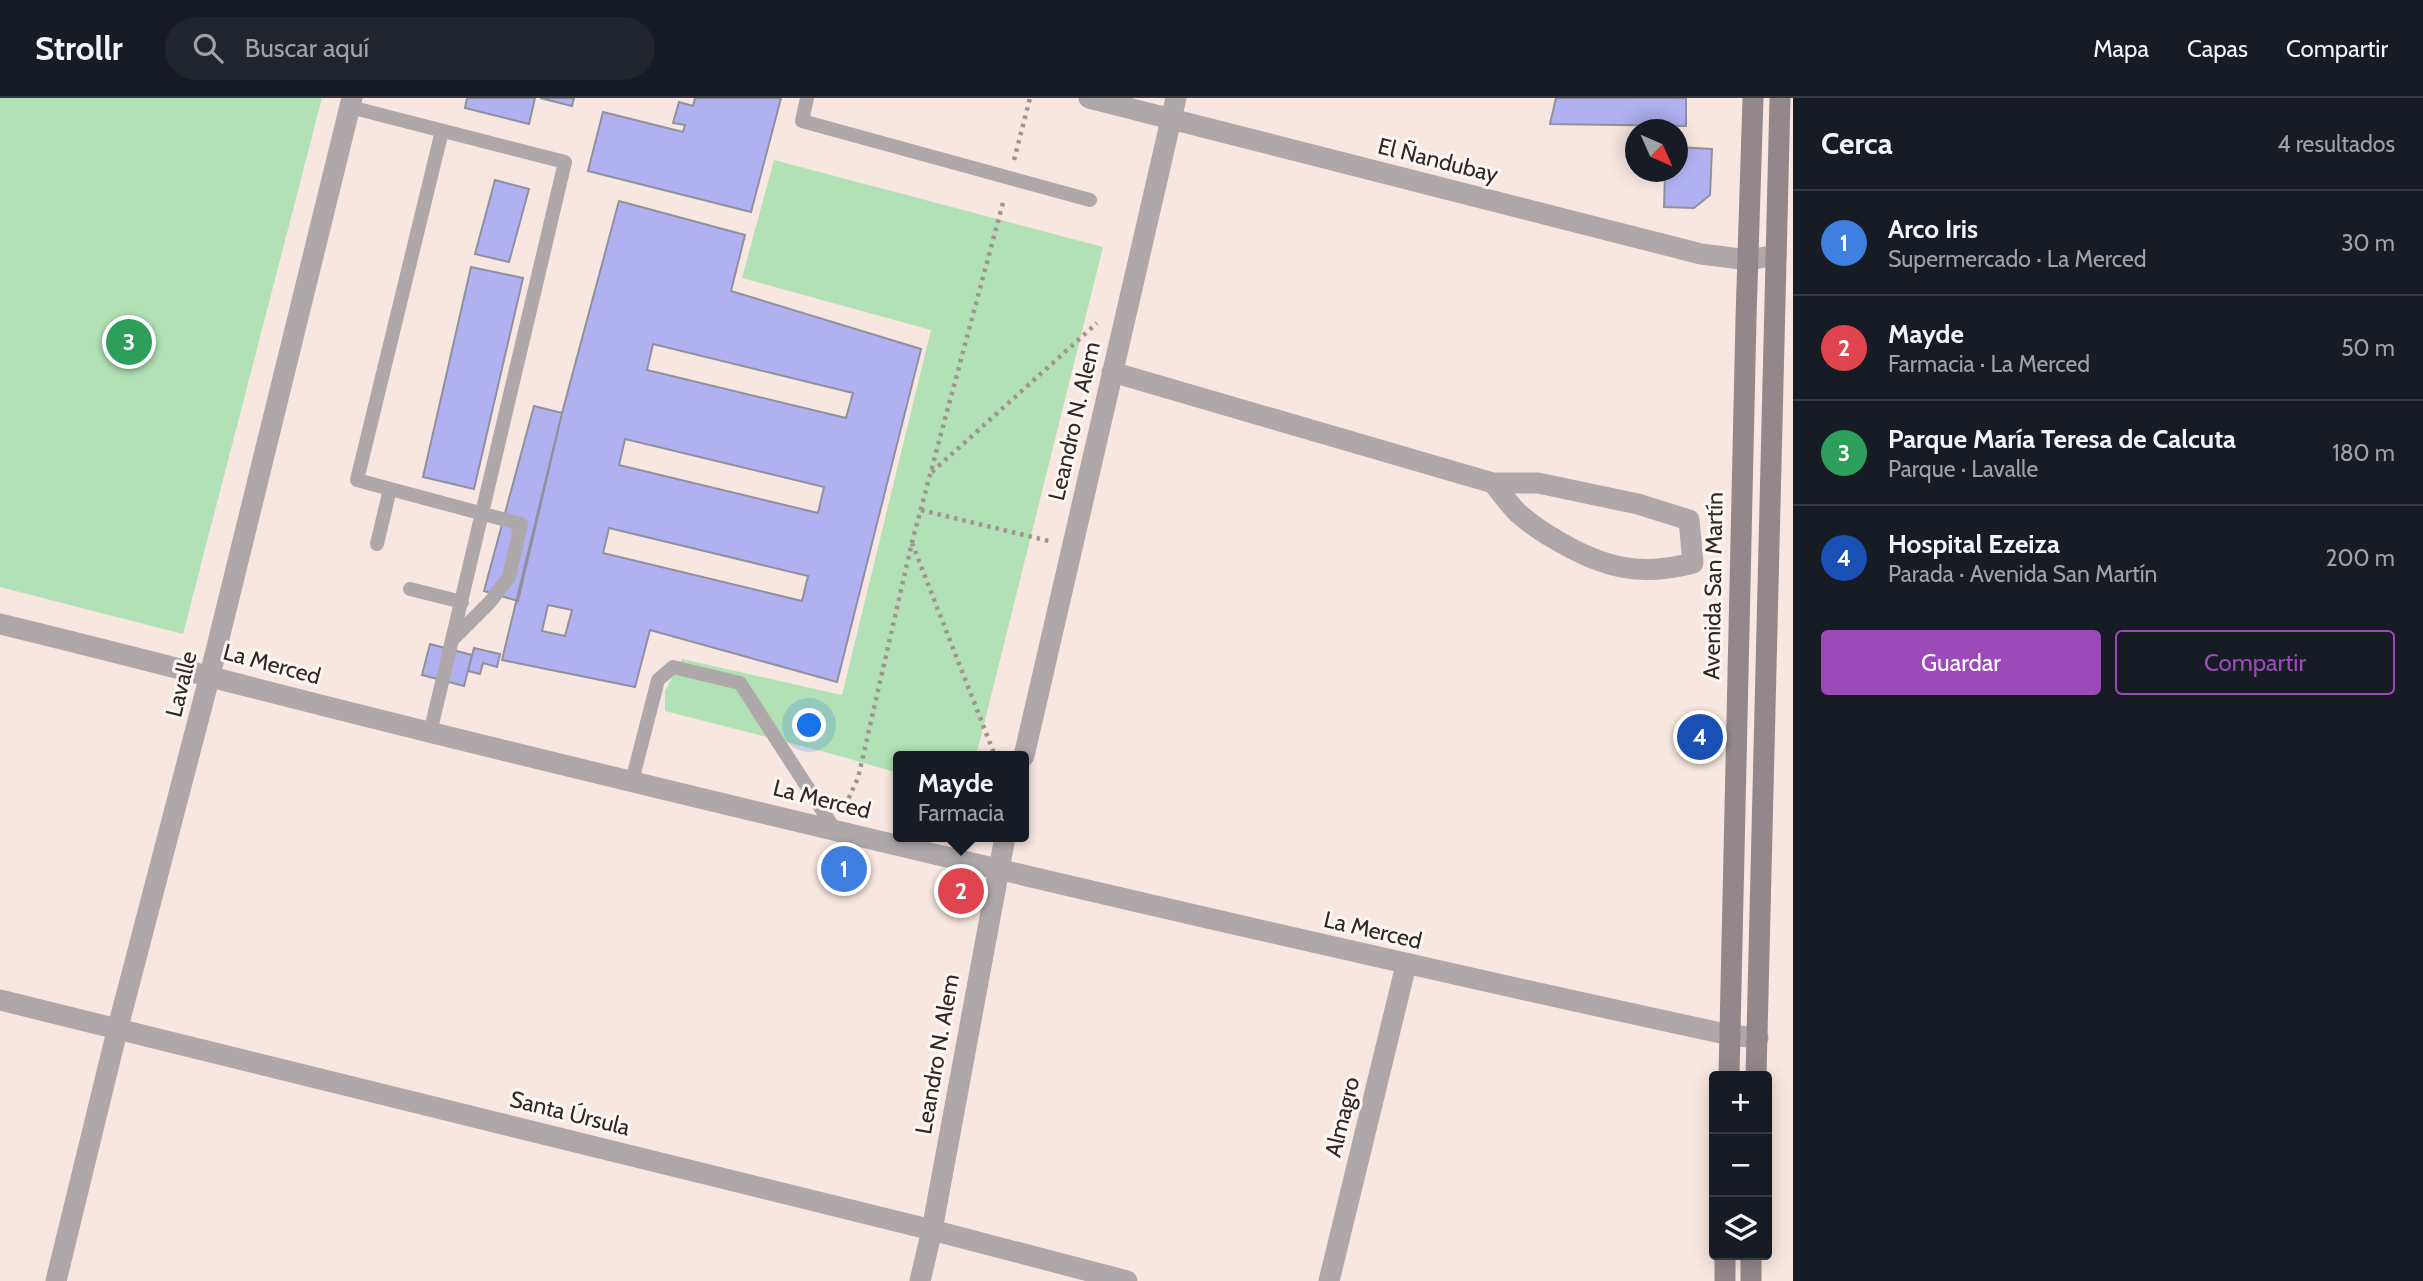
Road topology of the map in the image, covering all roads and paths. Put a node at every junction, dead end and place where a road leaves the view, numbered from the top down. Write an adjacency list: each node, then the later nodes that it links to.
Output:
1 (807, 98): 9 (lane)
2 (1030, 98): 9 (path)
3 (1089, 98): 7 (street, El Ñandubay)
4 (1753, 98): 12 (main road, Avenida San Martín)
5 (1780, 98): 11 (main road)
6 (351, 103): 8 (lane); 27 (street, Lavalle)
7 (1174, 108): 12 (street, El Ñandubay); 13 (street, Leandro N. Alem)
8 (442, 131): 17 (lane); 19 (lane)
9 (1010, 178): 10 (lane); 15 (path)
10 (1090, 200)
11 (1776, 255): 12 (street, El Ñandubay); 39 (main road)
12 (1749, 260): 38 (main road, Avenida San Martín)
13 (1131, 293): 14 (street, Leandro N. Alem); 15 (path)
14 (1112, 372): 16 (street); 22 (street, Leandro N. Alem)
15 (931, 472): 18 (path)
16 (1493, 483): 16 (street)
17 (390, 489): 19 (lane); 21 (lane)
18 (921, 510): 20 (path); 22 (path)
19 (482, 514): 24 (lane); 26 (lane)
20 (912, 542): 29 (path); 32 (path)
21 (377, 544)
22 (1073, 547): 30 (street, Leandro N. Alem)
23 (410, 589): 24 (lane)
24 (462, 602): 26 (lane)
25 (0, 624): 27 (street, La Merced)
26 (452, 640): 28 (lane)
27 (210, 675): 28 (street, La Merced); 37 (street, Lavalle)
28 (430, 733): 31 (street, La Merced)
29 (993, 751)
30 (1025, 751)
31 (632, 780): 32 (street, La Merced); 32 (lane)
32 (835, 830): 34 (street, La Merced)
33 (1004, 842): 34 (street, Leandro N. Alem)
34 (998, 869): 35 (street, La Merced); 42 (street, Leandro N. Alem)
35 (1406, 965): 38 (street, La Merced); 48 (street, Almagro)
36 (0, 1000): 37 (street, Santa Úrsula)
37 (118, 1027): 42 (street, Santa Úrsula); 45 (street, Lavalle)
38 (1730, 1035): 39 (street, La Merced); 40 (main road, Avenida San Martín)
39 (1758, 1038): 41 (main road)
40 (1729, 1071)
41 (1756, 1071)
42 (932, 1230): 46 (street, Leandro N. Alem); 47 (street, Santa Úrsula)
43 (1725, 1260): 49 (main road)
44 (1751, 1260): 50 (main road)
45 (56, 1281)
46 (920, 1281)
47 (1127, 1281)
48 (1329, 1281)
49 (1725, 1281)
50 (1751, 1281)

